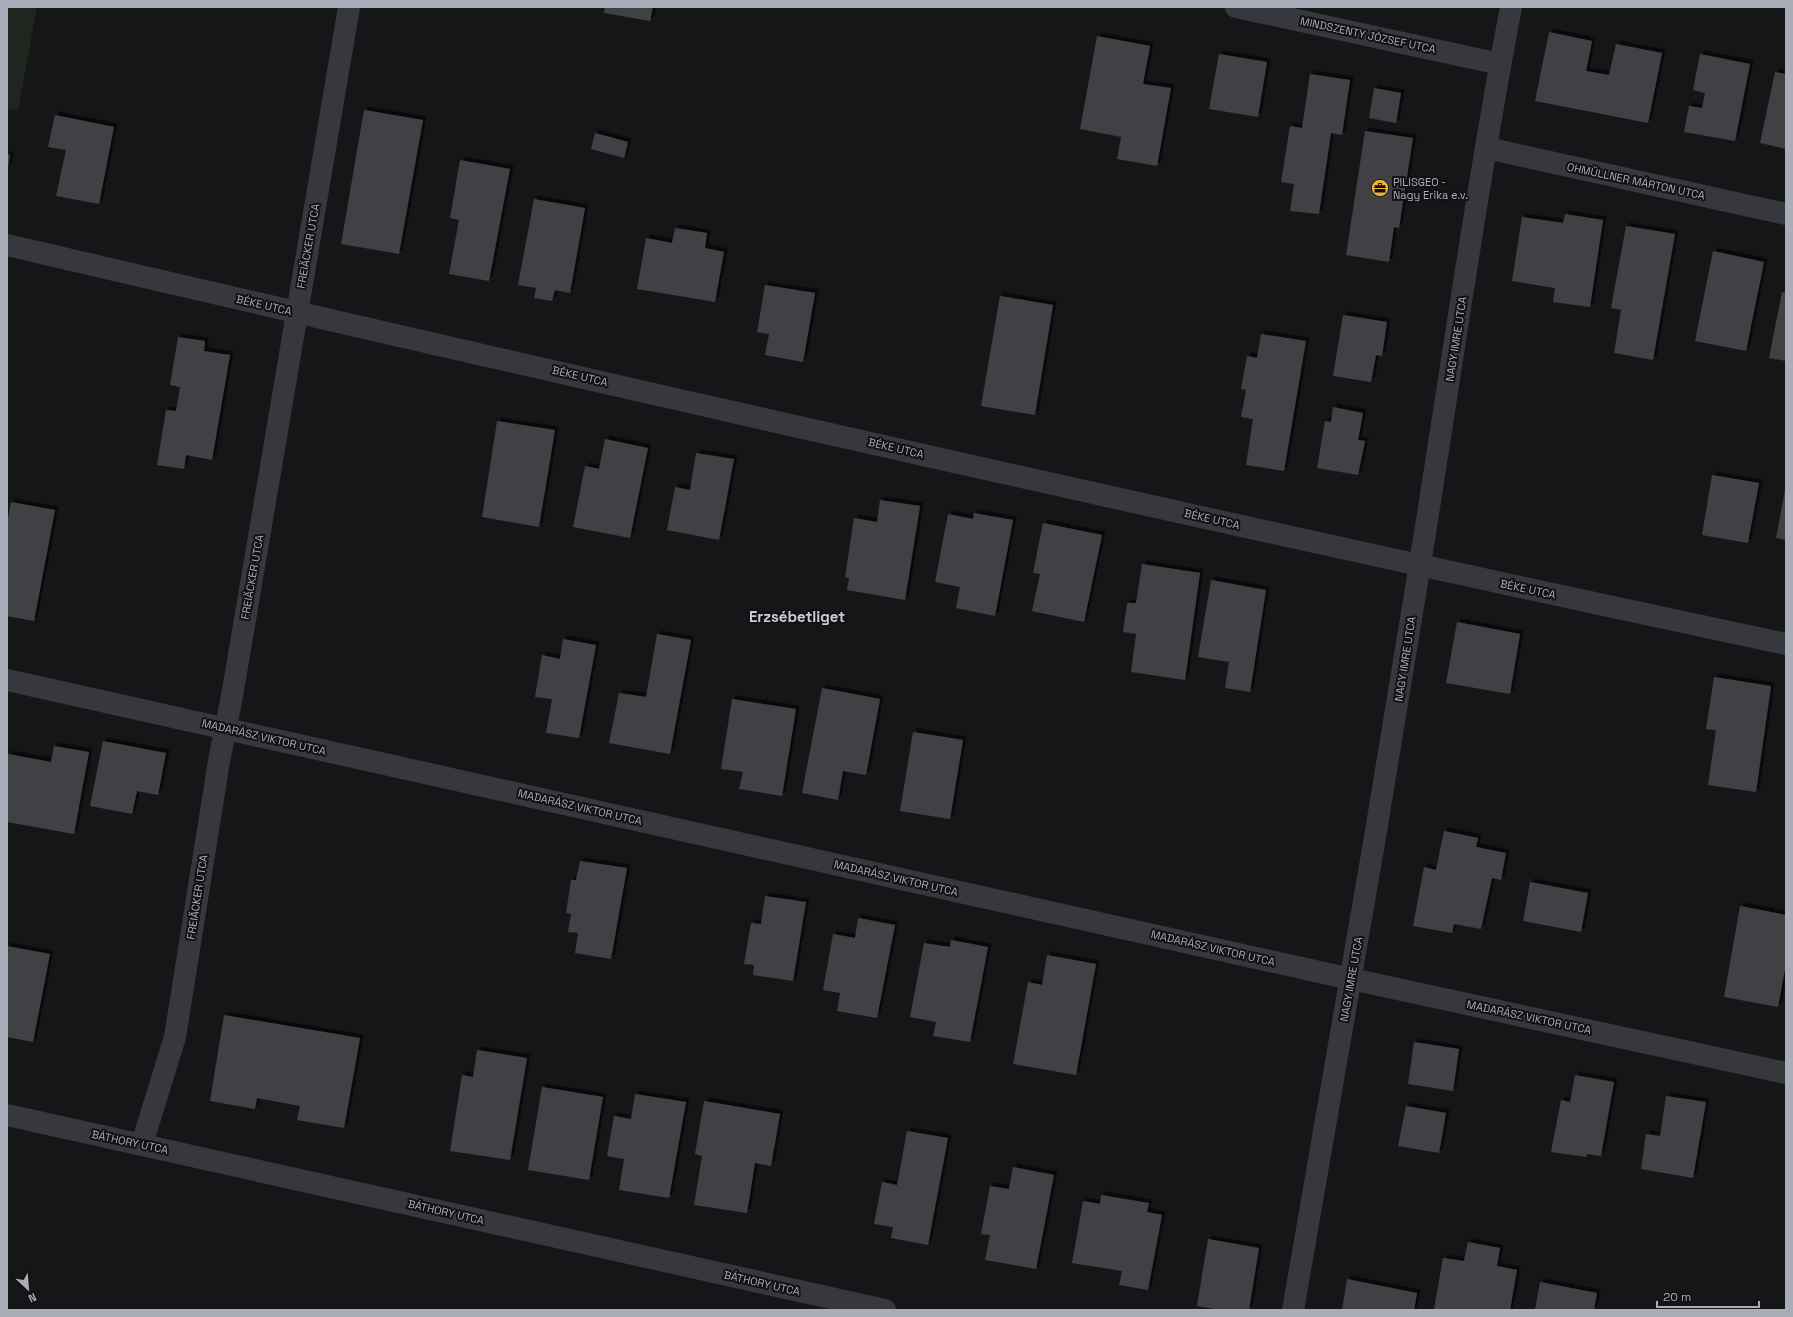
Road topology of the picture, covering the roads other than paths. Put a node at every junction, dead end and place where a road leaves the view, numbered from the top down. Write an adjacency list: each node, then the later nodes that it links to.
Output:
1 (349, 7): 8 (street, FREIÄCKER UTCA)
2 (1236, 7): 4 (street, MINDSZENTY JÓZSEF UTCA)
3 (1511, 7): 4 (street, NAGY IMRE UTCA)
4 (1500, 64): 5 (street, NAGY IMRE UTCA)
5 (1486, 148): 6 (street, OHMÜLLNER MÁRTON UTCA); 9 (street, NAGY IMRE UTCA)
6 (1786, 214)
7 (7, 245): 8 (street, BÉKE UTCA)
8 (296, 312): 9 (street, BÉKE UTCA); 12 (street, FREIÄCKER UTCA)
9 (1420, 566): 10 (street, BÉKE UTCA); 13 (street, NAGY IMRE UTCA)
10 (1786, 644)
11 (7, 680): 12 (street, MADARÁSZ VIKTOR UTCA)
12 (226, 729): 13 (street, MADARÁSZ VIKTOR UTCA); 16 (street, FREIÄCKER UTCA)
13 (1351, 979): 14 (street, MADARÁSZ VIKTOR UTCA); 18 (street, NAGY IMRE UTCA)
14 (1786, 1073)
15 (7, 1115): 16 (street, BÁTHORY UTCA)
16 (142, 1144): 17 (street, BÁTHORY UTCA)
17 (885, 1310)
18 (1293, 1310)

